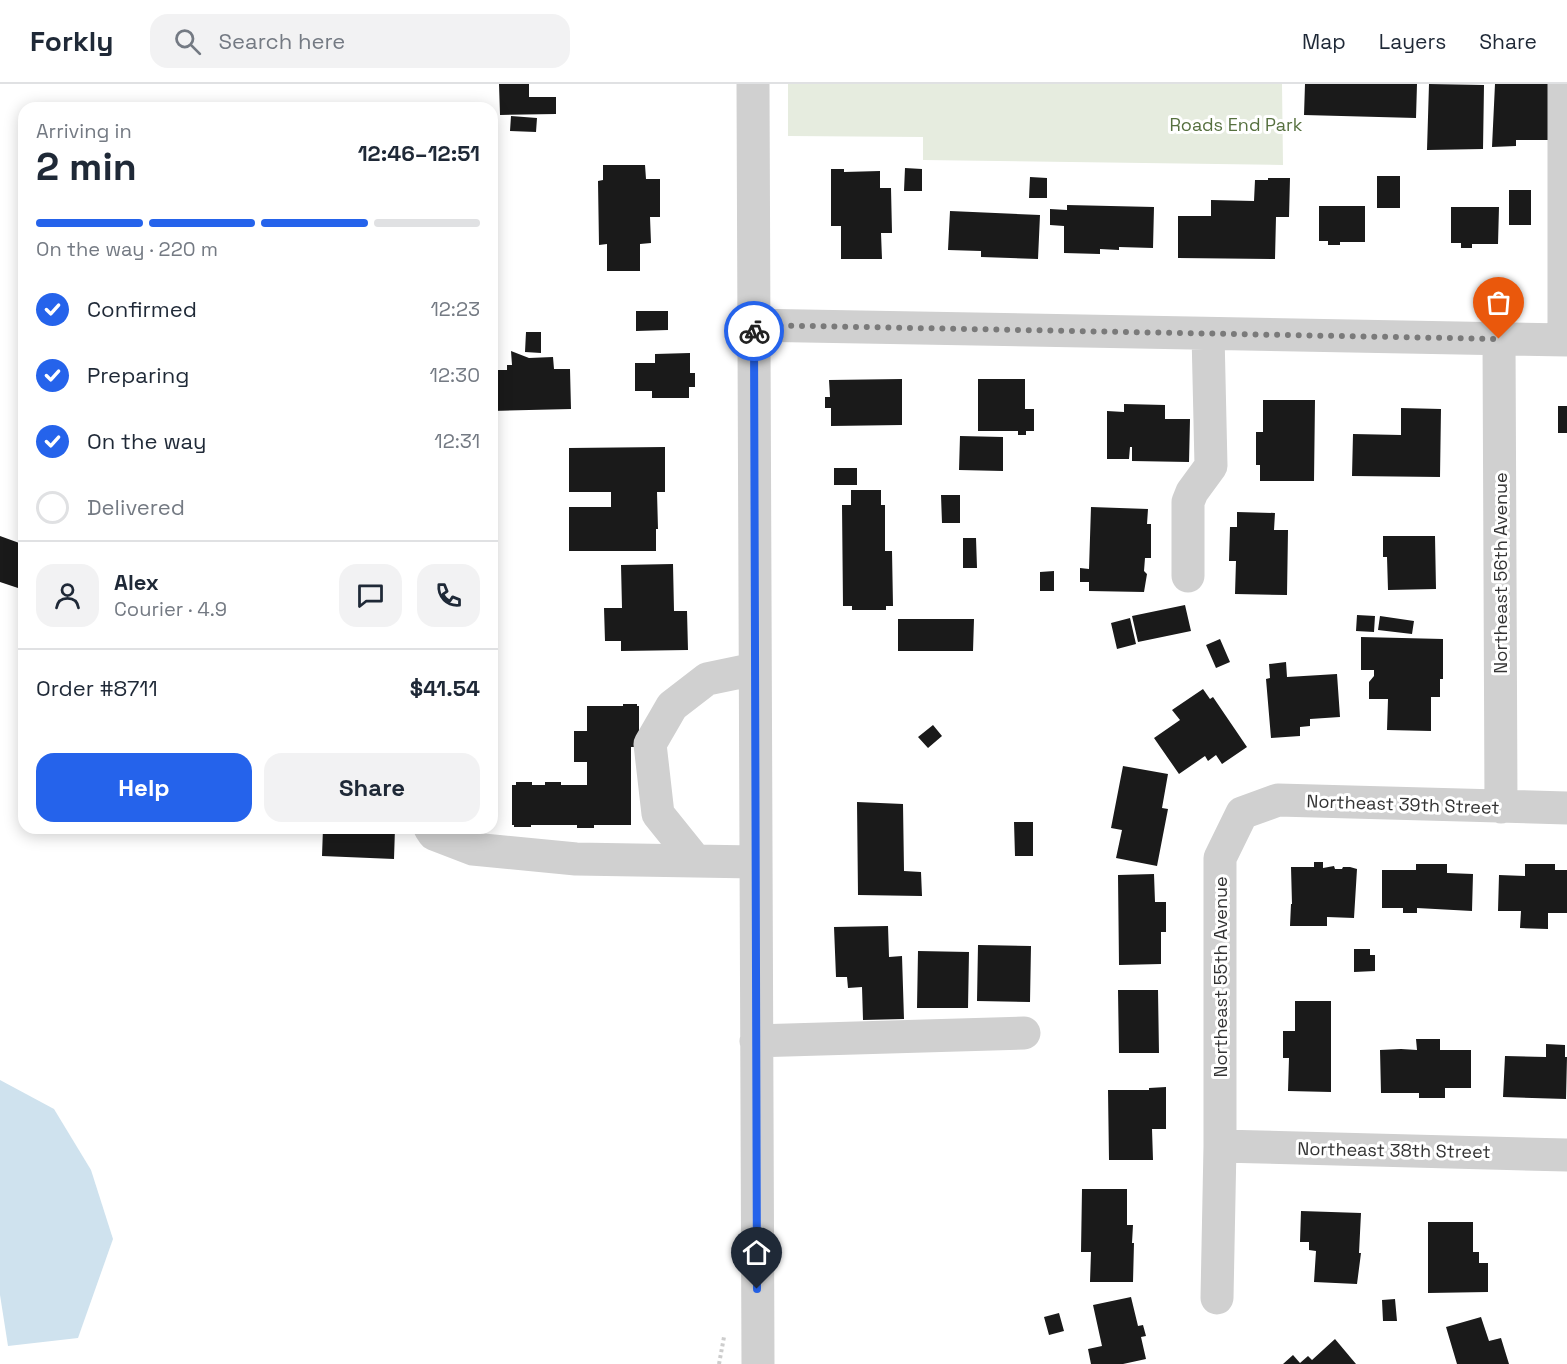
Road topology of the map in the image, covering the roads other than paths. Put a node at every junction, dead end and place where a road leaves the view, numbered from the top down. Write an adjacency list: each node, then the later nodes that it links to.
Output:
1 (753, 84): 3 (street)
2 (1564, 84): 6 (street)
3 (754, 325): 4 (street); 8 (street)
4 (1208, 334): 5 (street); 7 (street)
5 (1499, 339): 6 (street); 9 (street, Northeast 56th Avenue)
6 (1565, 340)
7 (1188, 576)
8 (755, 669): 13 (street); 14 (street)
9 (1502, 807): 10 (street, Northeast 39th Street); 11 (street, Northeast 39th Street)
10 (1567, 808)
11 (1242, 813): 17 (street, Northeast 55th Avenue)
12 (434, 834): 13 (street)
13 (695, 860): 14 (street)
14 (756, 862): 16 (street)
15 (1024, 1033): 16 (street)
16 (756, 1041): 20 (street)
17 (1220, 1146): 18 (street, Northeast 38th Street); 19 (street, Northeast 55th Avenue)
18 (1567, 1155)
19 (1217, 1298)
20 (758, 1364)

